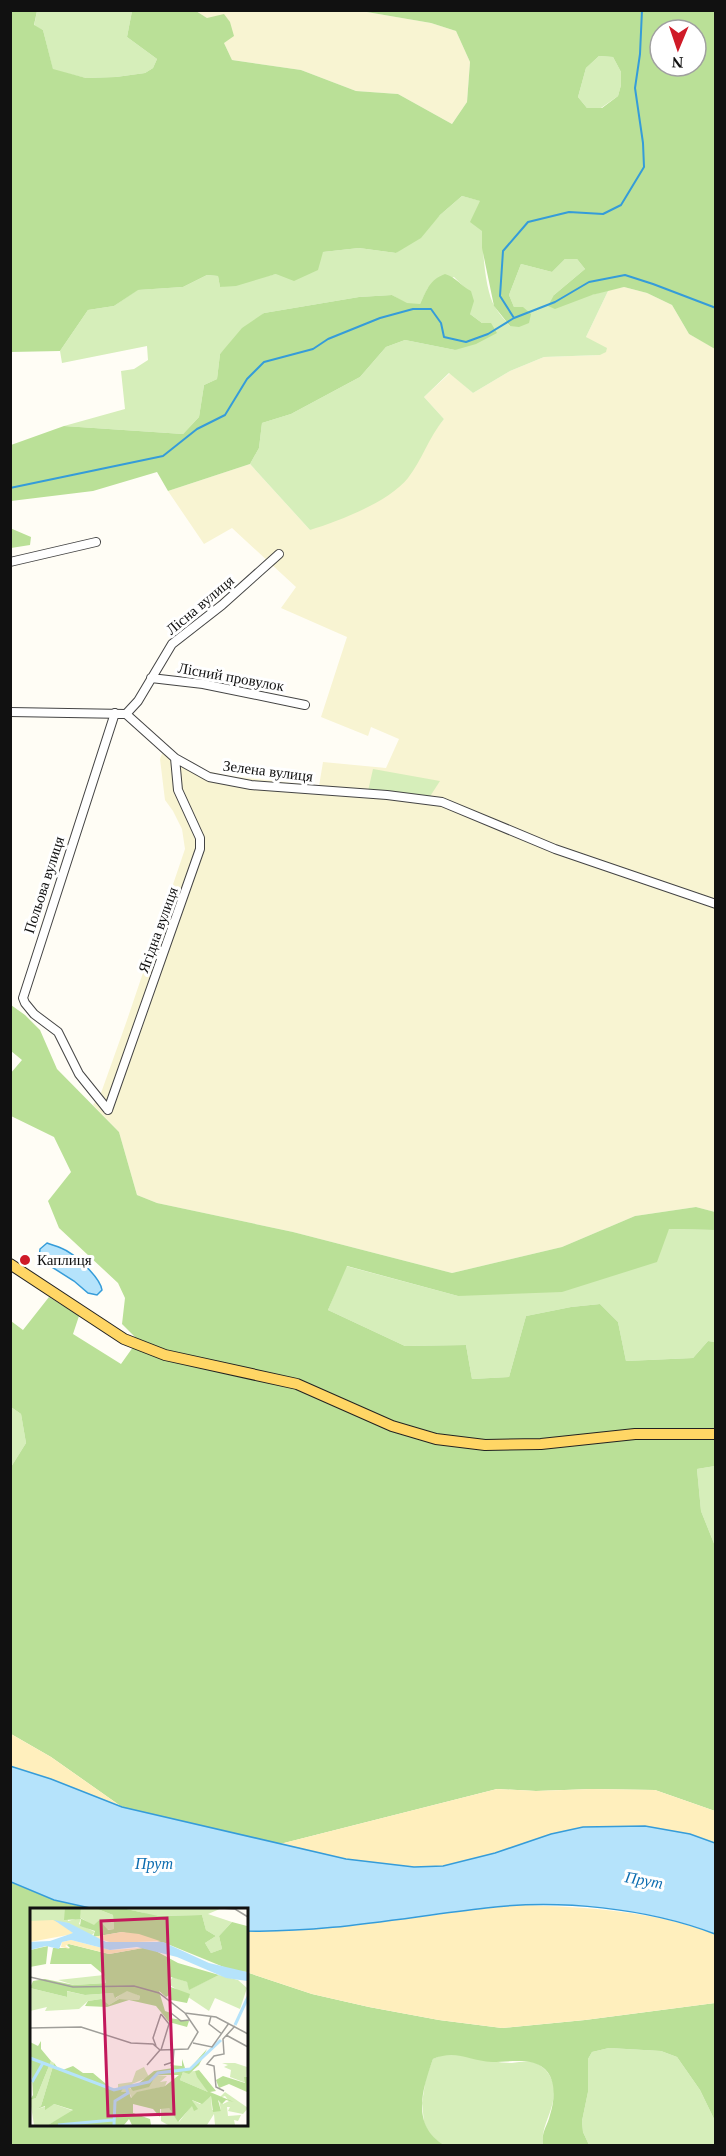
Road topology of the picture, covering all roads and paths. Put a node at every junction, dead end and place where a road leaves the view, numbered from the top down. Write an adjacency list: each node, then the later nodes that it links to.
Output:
1 (96, 542): 3 (street)
2 (279, 554): 4 (street, Лісна вулиця)
3 (10, 562)
4 (151, 678): 5 (street, Лісний провулок); 8 (street, Лісна вулиця)
5 (305, 705)
6 (10, 712): 7 (street)
7 (115, 713): 8 (street); 11 (street, Польова вулиця)
8 (126, 714): 9 (street, Зелена вулиця)
9 (175, 758): 10 (street, Зелена вулиця); 11 (street, Ягідна вулиця)
10 (716, 904)
11 (108, 1110)
12 (10, 1264): 13 (main road)
13 (716, 1434)

